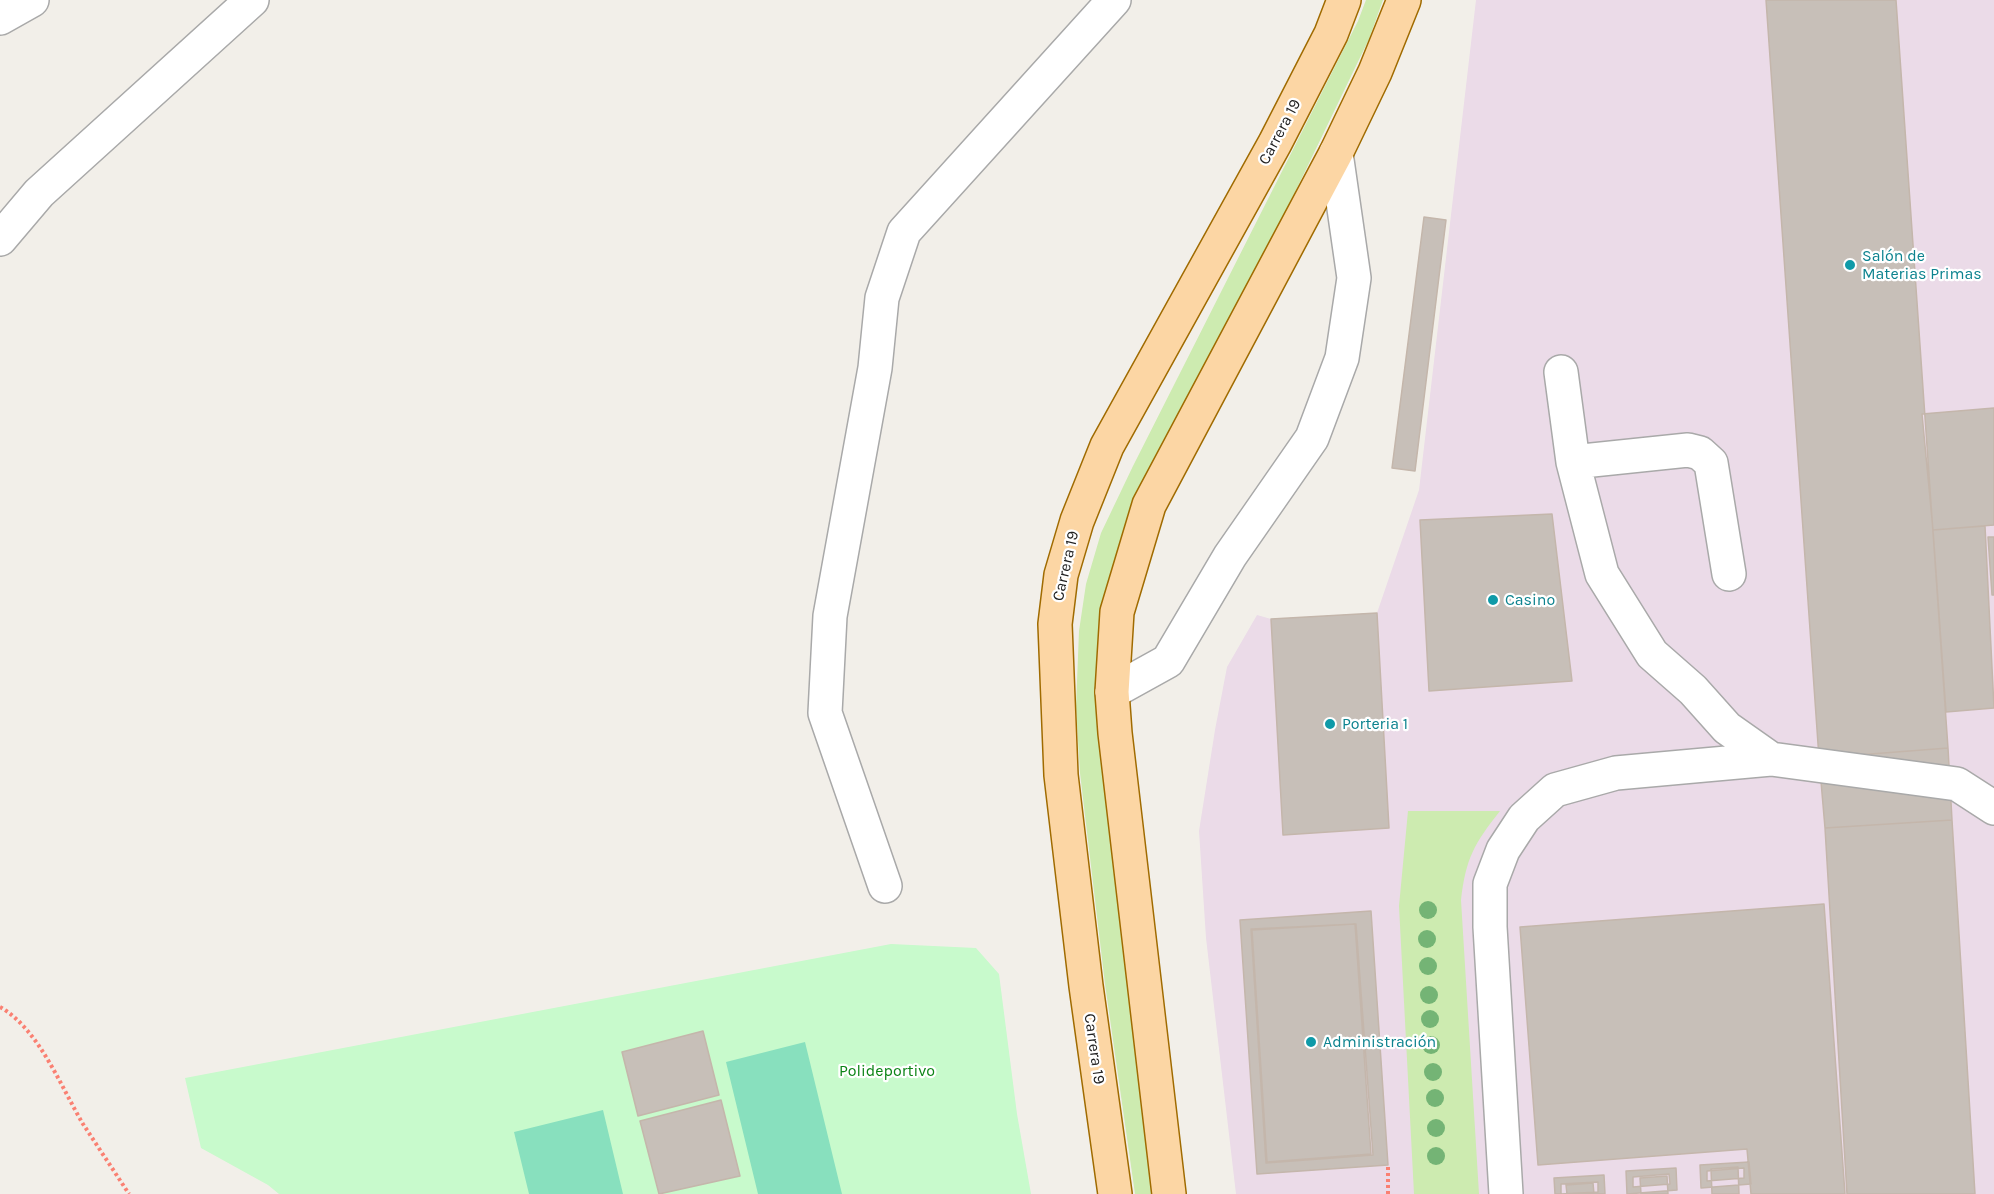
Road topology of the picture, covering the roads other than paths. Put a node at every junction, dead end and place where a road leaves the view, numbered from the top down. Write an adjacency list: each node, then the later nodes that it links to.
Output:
1 (32, 0): 6 (lane)
2 (252, 0): 8 (lane)
3 (1114, 0): 15 (lane)
4 (1344, 0): 16 (main road, Carrera 19)
5 (1404, 0): 7 (main road)
6 (0, 18)
7 (1336, 153): 12 (main road); 12 (lane)
8 (0, 239)
9 (1561, 372): 10 (lane)
10 (1573, 462): 11 (lane); 13 (lane)
11 (1729, 574)
12 (1112, 692): 17 (main road)
13 (1771, 759): 14 (lane); 18 (lane)
14 (1994, 808)
15 (885, 886)
16 (1115, 1194)
17 (1169, 1194)
18 (1506, 1194)

